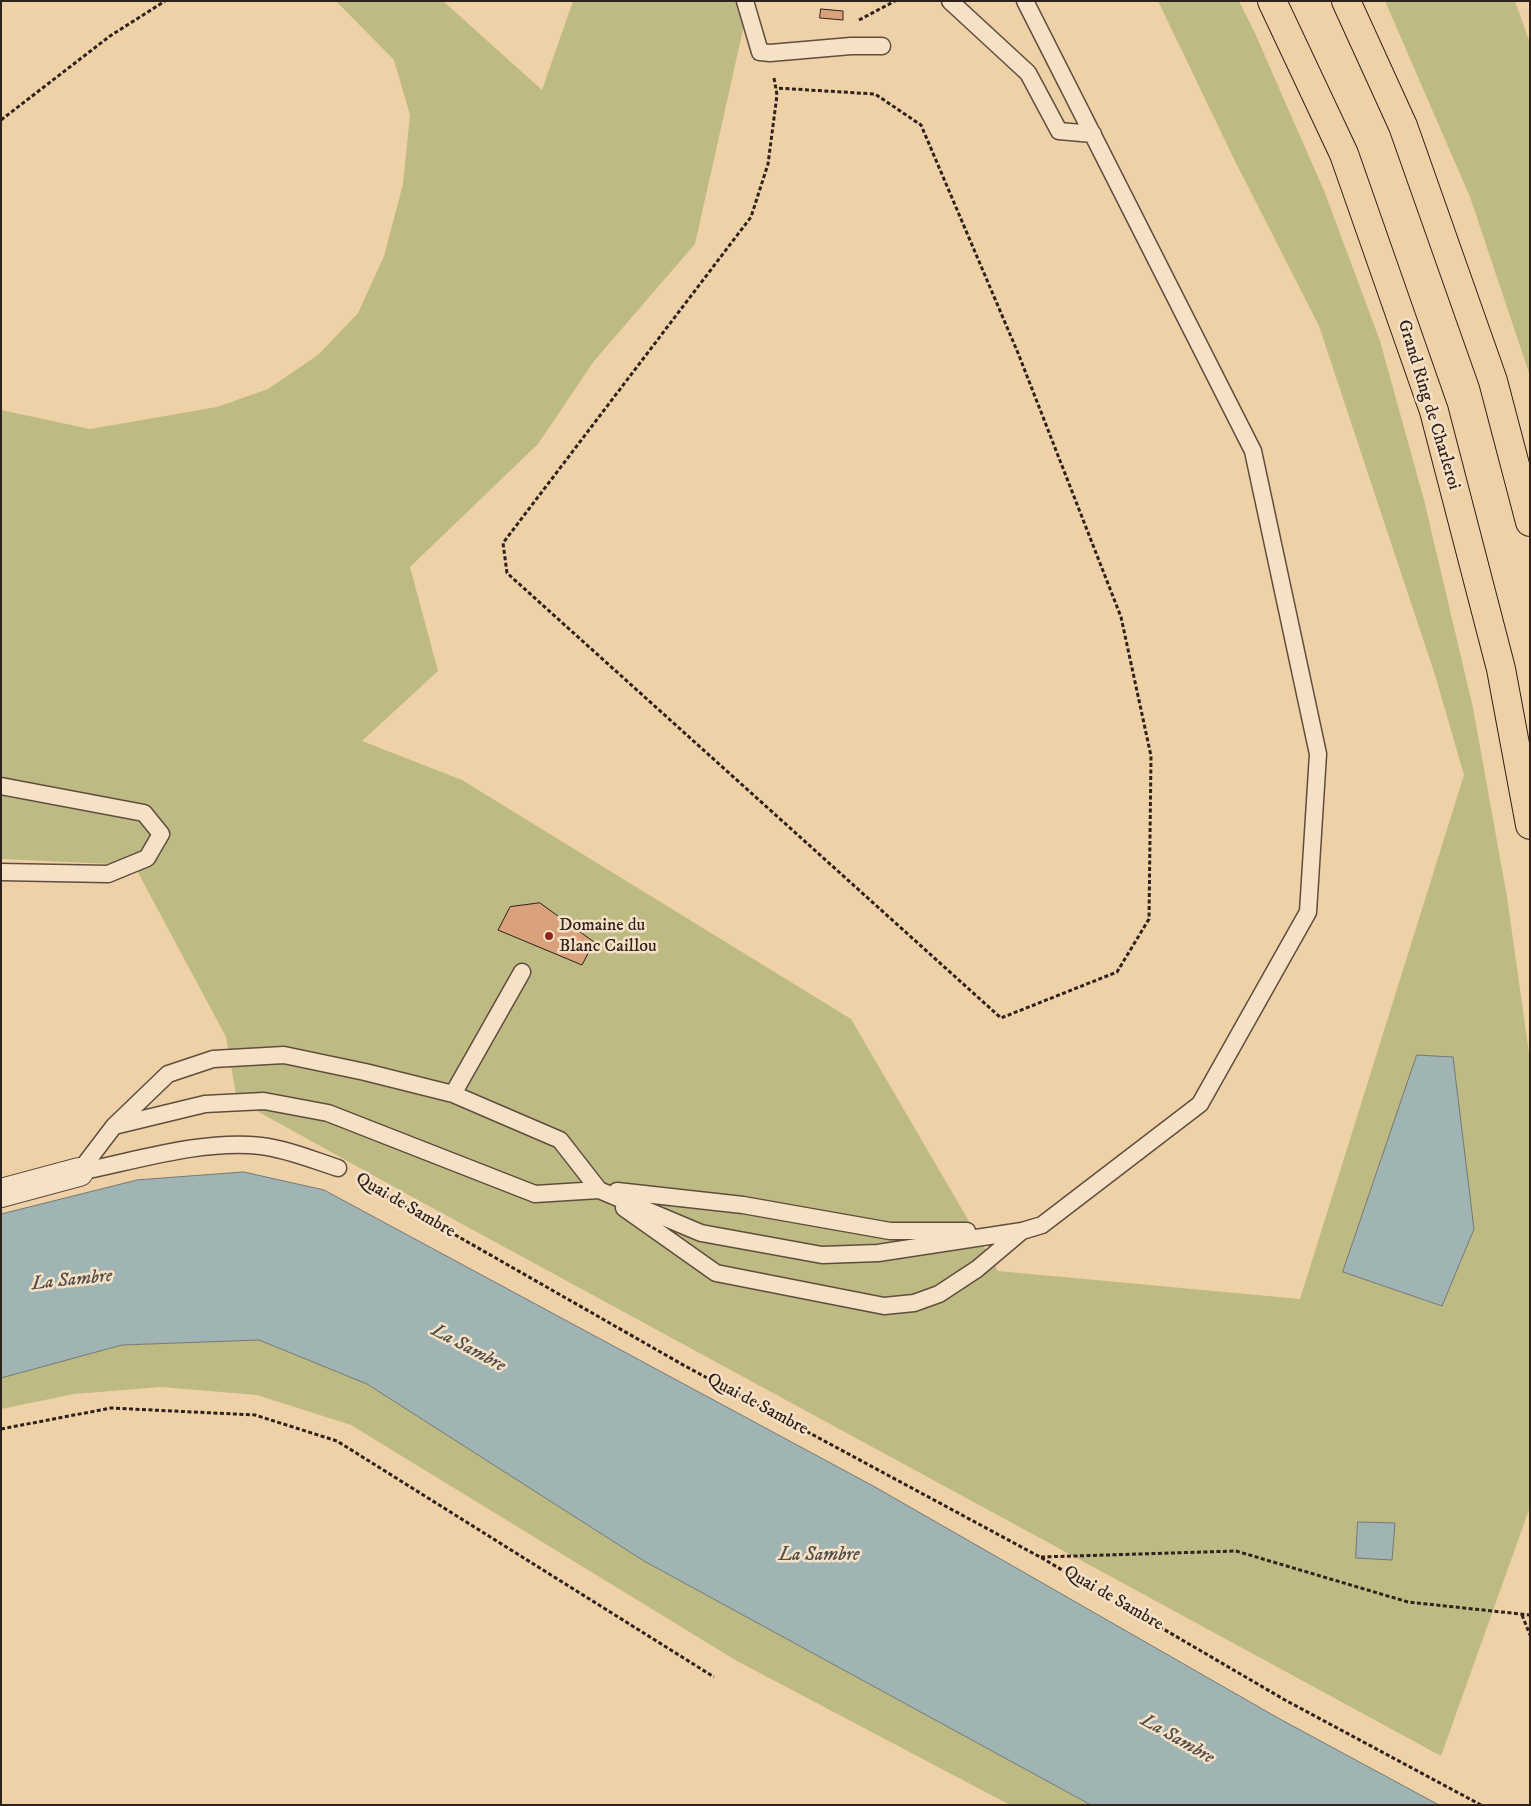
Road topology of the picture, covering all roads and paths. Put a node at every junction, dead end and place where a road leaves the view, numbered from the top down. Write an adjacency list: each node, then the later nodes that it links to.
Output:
1 (165, 1): 12 (path)
2 (746, 1): 10 (lane)
3 (895, 1): 8 (path)
4 (950, 1): 13 (lane)
5 (1026, 1): 13 (lane)
6 (1272, 1): 16 (highway, Grand Ring de Charleroi)
7 (1346, 1): 14 (highway)
8 (857, 20)
9 (882, 46): 10 (lane)
10 (770, 53): 11 (path)
11 (776, 88): 11 (path)
12 (1, 120)
13 (1092, 134): 25 (lane)
14 (1530, 522)
15 (1, 786): 17 (lane)
16 (1530, 825)
17 (1, 872)
18 (522, 972): 19 (lane)
19 (453, 1094): 20 (lane); 23 (lane)
20 (114, 1126): 22 (lane); 23 (lane)
21 (338, 1168): 22 (lane, Quai de Sambre); 27 (path, Quai de Sambre)
22 (79, 1172): 24 (street, Quai de Sambre)
23 (599, 1190): 25 (lane); 25 (lane); 25 (lane)
24 (1, 1193)
25 (1022, 1231)
26 (1, 1429): 31 (path)
27 (1040, 1557): 28 (path); 32 (path, Quai de Sambre)
28 (1522, 1615): 29 (path); 30 (path)
29 (1530, 1615)
30 (1530, 1635)
31 (714, 1676)
32 (1481, 1805)

